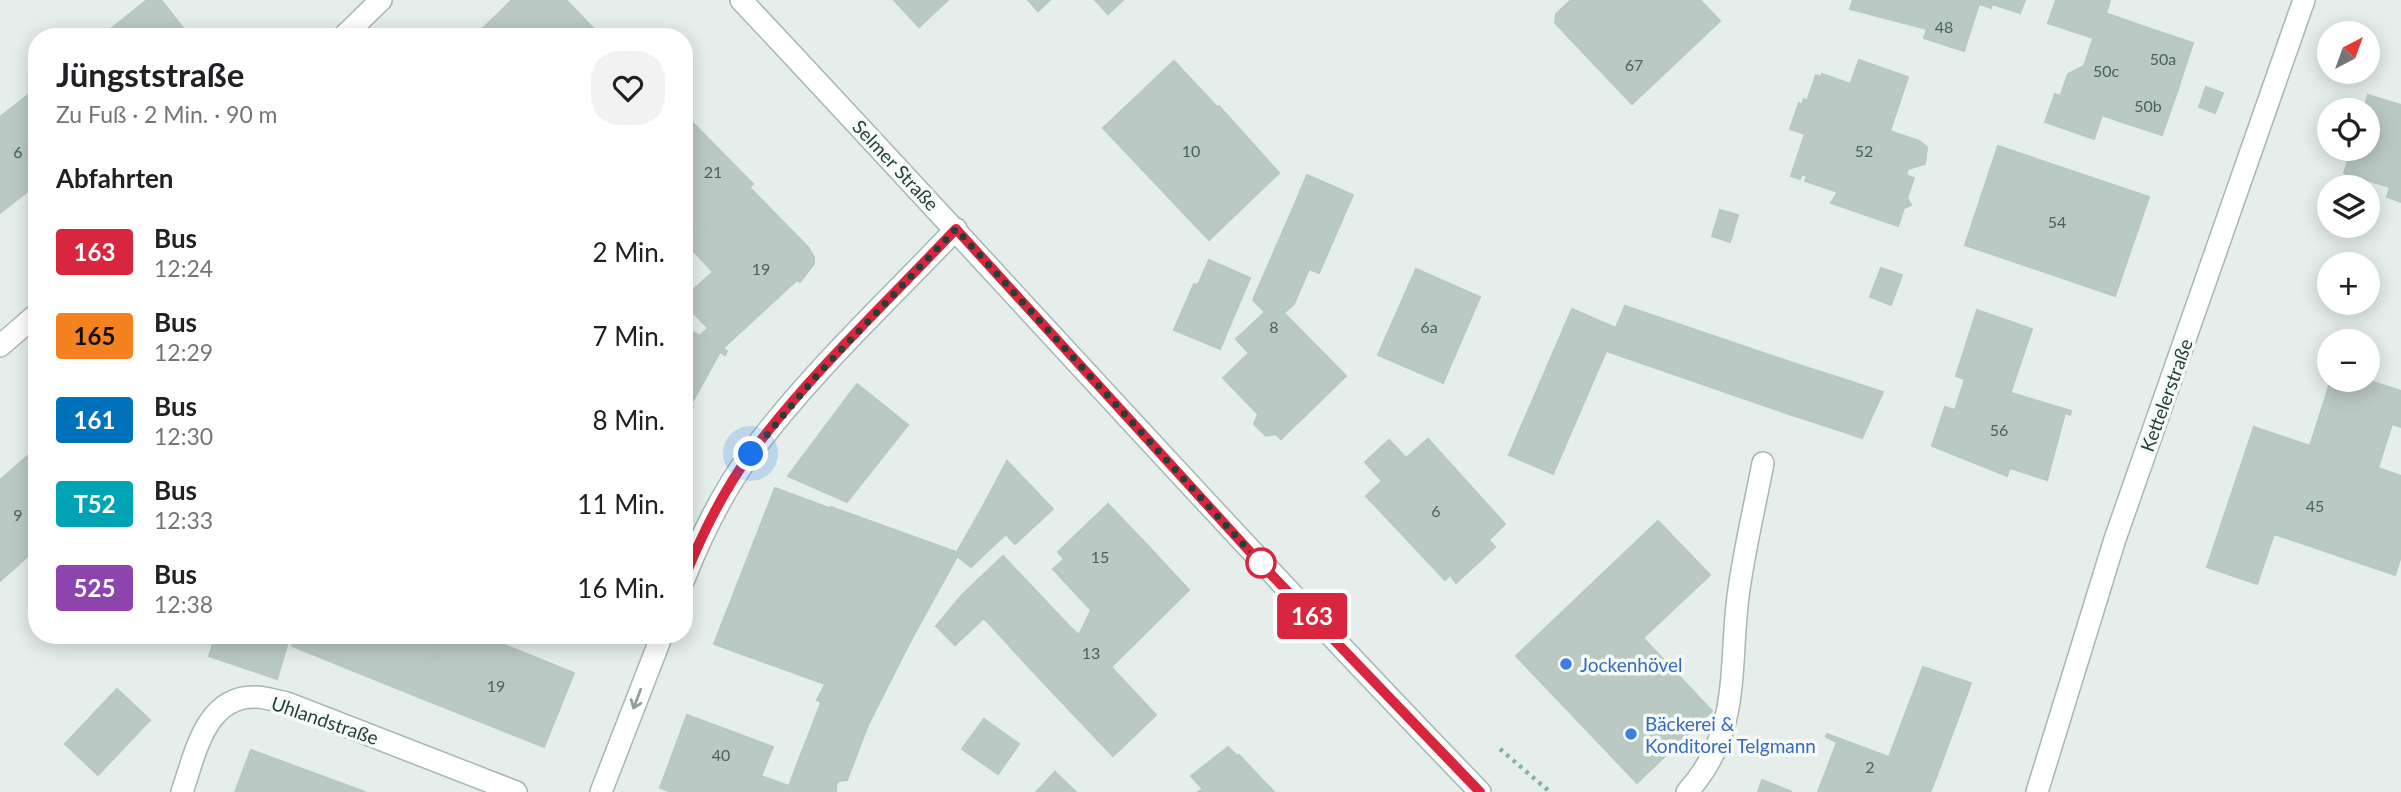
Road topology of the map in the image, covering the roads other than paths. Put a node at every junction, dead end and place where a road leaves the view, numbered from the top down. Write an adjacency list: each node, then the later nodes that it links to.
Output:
1 (382, 0): 4 (street)
2 (741, 0): 5 (street, Selmer Straße)
3 (2304, 0): 16 (street, Kettelerstraße)
4 (352, 28)
5 (956, 229): 9 (street); 14 (street, Selmer Straße)
6 (28, 322): 7 (street)
7 (0, 346)
8 (1763, 463): 15 (street)
9 (693, 558)
10 (659, 644): 13 (street, one-way to 13)
11 (182, 792): 12 (street, Uhlandstraße)
12 (516, 792)
13 (601, 792)
14 (1480, 792)
15 (1687, 792)
16 (2038, 792)

